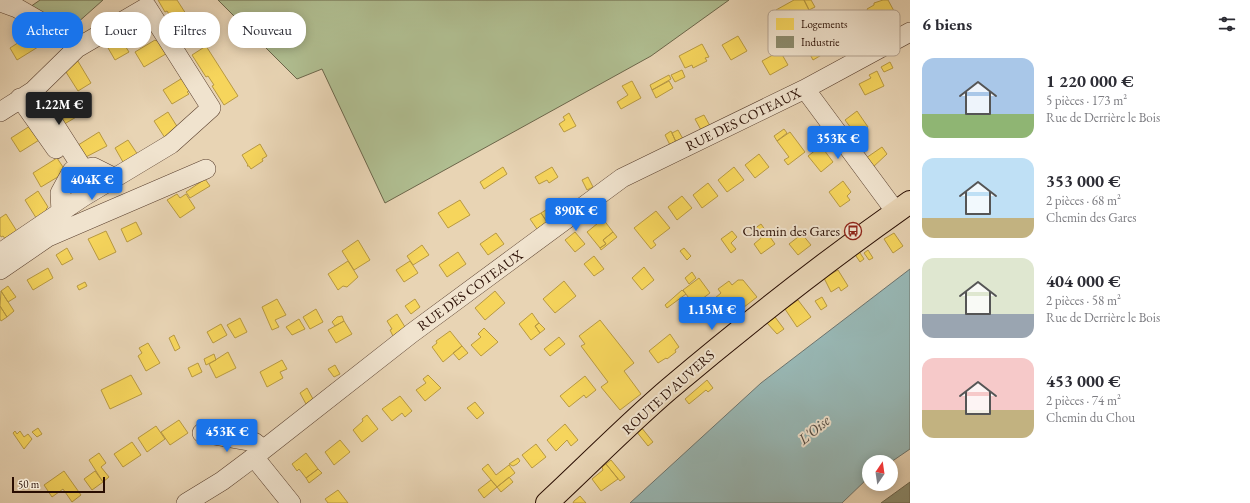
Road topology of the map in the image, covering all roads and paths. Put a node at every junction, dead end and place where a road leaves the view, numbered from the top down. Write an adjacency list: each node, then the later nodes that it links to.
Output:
1 (9, 4): 2 (street)
2 (23, 12)
3 (910, 32): 4 (street, RUE DES COTEAUX)
4 (900, 37)
5 (83, 44): 13 (street)
6 (77, 48): 9 (street)
7 (866, 56): 8 (street, RUE DES COTEAUX)
8 (805, 89): 14 (street); 19 (street, RUE DES COTEAUX)
9 (27, 95): 10 (street); 12 (street)
10 (0, 112)
11 (206, 169): 17 (street)
12 (77, 170): 13 (street); 15 (street)
13 (115, 178): 15 (street)
14 (903, 207): 24 (main road, ROUTE D'AUVERS)
15 (61, 212): 16 (street)
16 (0, 253)
17 (0, 270)
18 (202, 433): 19 (street)
19 (259, 453): 20 (street, RUE DES COTEAUX); 23 (street)
20 (222, 481): 21 (street, RUE DES COTEAUX); 22 (street)
21 (186, 503)
22 (214, 503)
23 (290, 503)
24 (548, 503)

